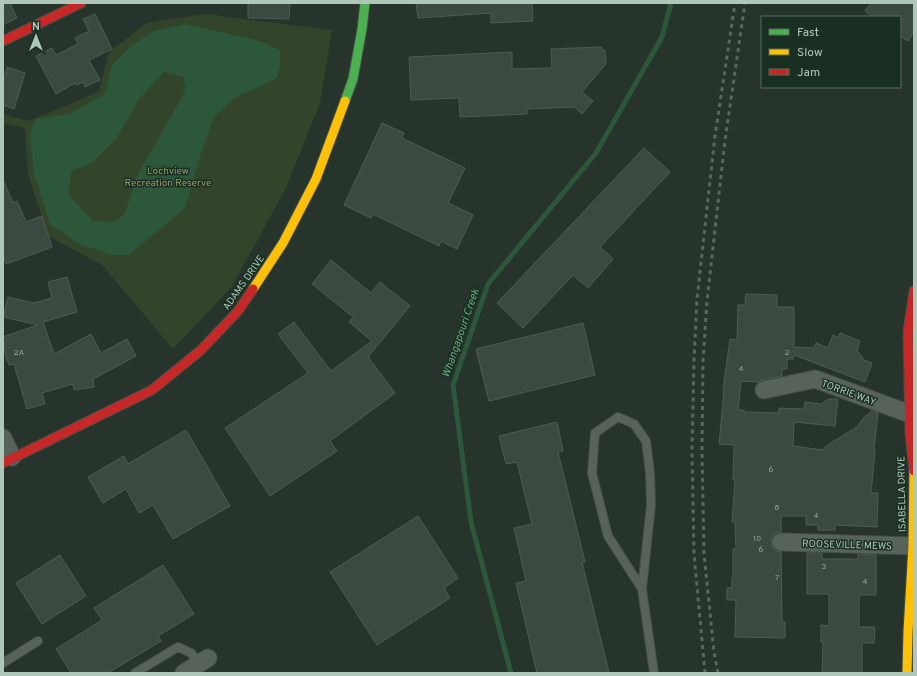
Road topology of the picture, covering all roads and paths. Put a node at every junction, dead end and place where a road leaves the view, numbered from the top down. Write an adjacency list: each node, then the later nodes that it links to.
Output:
1 (81, 3): 3 (street)
2 (365, 3): 8 (street, ADAMS DRIVE)
3 (3, 41)
4 (914, 291): 6 (street, ISABELLA DRIVE)
5 (764, 390): 6 (street, TORRIE WAY)
6 (910, 414): 10 (street, ISABELLA DRIVE)
7 (3, 438): 8 (street)
8 (8, 460)
9 (781, 542): 10 (street, ROOSEVILLE MEWS)
10 (913, 546): 18 (street, ISABELLA DRIVE)
11 (642, 589): 11 (lane); 17 (lane)
12 (38, 641): 14 (lane)
13 (204, 660): 15 (lane); 16 (street)
14 (3, 663)
15 (135, 673)
16 (184, 673)
17 (654, 673)
18 (907, 673)

